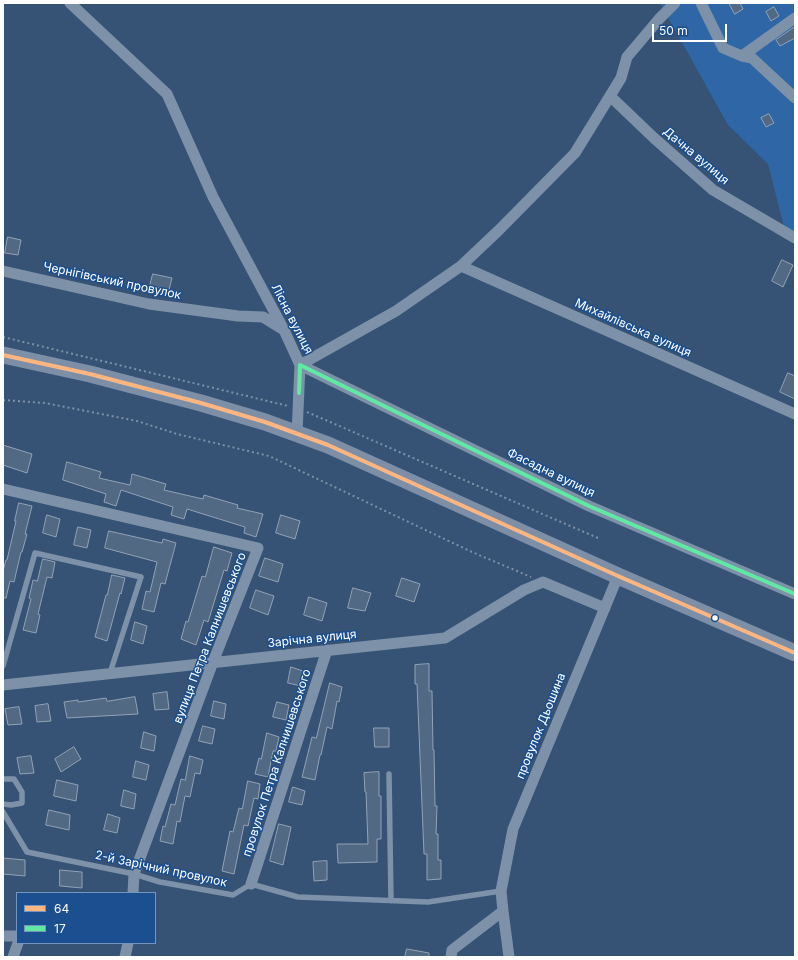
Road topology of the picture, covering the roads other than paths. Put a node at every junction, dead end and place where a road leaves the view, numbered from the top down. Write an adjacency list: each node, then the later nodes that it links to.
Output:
1 (70, 3): 11 (street, Лісна вулиця)
2 (675, 3): 6 (street, Лісна вулиця)
3 (701, 3): 5 (street)
4 (795, 18): 5 (street)
5 (742, 56): 7 (street)
6 (610, 96): 8 (street, Дачна вулиця); 9 (street, Лісна вулиця)
7 (795, 98)
8 (795, 238)
9 (461, 266): 13 (street, Лісна вулиця); 14 (street, Михайлівська вулиця)
10 (3, 271): 11 (street, Чернігівський провулок)
11 (284, 330): 13 (street, Лісна вулиця)
12 (3, 355): 15 (main road)
13 (300, 365): 15 (street); 18 (street, Фасадна вулиця)
14 (795, 414)
15 (297, 434): 17 (main road)
16 (3, 489): 22 (street, вулиця Петра Калнишевського)
17 (618, 576): 19 (street, провулок Дьошина); 21 (main road)
18 (795, 594)
19 (604, 608): 20 (street, Зарічна вулиця); 32 (street, провулок Дьошина)
20 (327, 650): 22 (street, Зарічна вулиця); 31 (street, провулок Петра Калнишевського)
21 (795, 653)
22 (213, 662): 24 (street, Зарічна вулиця); 30 (street, вулиця Петра Калнишевського)
23 (3, 666): 24 (lane)
24 (110, 673): 25 (street, Зарічна вулиця)
25 (3, 685)
26 (388, 774): 34 (lane)
27 (3, 779): 28 (lane)
28 (3, 804)
29 (3, 812): 30 (lane, 2-й Зарічний провулок)
30 (134, 874): 31 (lane, 2-й Зарічний провулок); 33 (street, вулиця Петра Калнишевського)
31 (251, 884): 34 (lane)
32 (501, 891): 34 (lane); 35 (street, провулок Дьошина)
33 (133, 892)
34 (391, 901)
35 (503, 911): 42 (street); 43 (street, провулок Дьошина)
36 (3, 936): 37 (street)
37 (16, 936)
38 (18, 944): 40 (street)
39 (128, 944): 41 (street)
40 (13, 957)
41 (125, 957)
42 (450, 957)
43 (510, 957)

